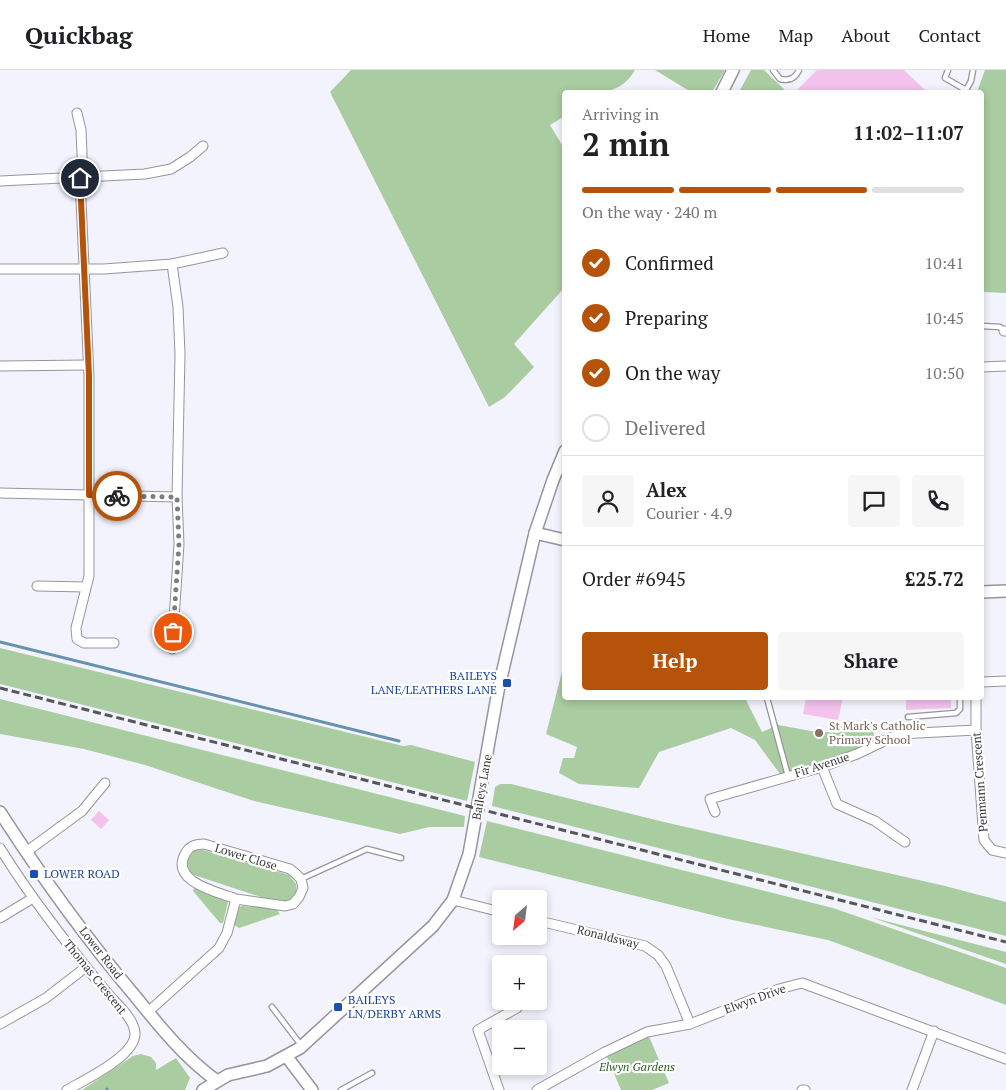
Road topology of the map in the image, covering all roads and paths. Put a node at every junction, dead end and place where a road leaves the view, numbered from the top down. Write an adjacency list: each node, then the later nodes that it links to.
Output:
1 (734, 70): 6 (street)
2 (773, 70): 3 (lane)
3 (799, 70)
4 (948, 70): 5 (lane)
5 (973, 70)
6 (723, 90)
7 (77, 114): 9 (street)
8 (203, 146): 9 (street)
9 (81, 178): 10 (street); 14 (street)
10 (0, 181)
11 (223, 253): 12 (street)
12 (172, 264): 14 (street); 24 (street)
13 (0, 269): 14 (street)
14 (84, 269): 18 (street)
15 (984, 326): 16 (lane)
16 (1005, 331)
17 (0, 366): 18 (street)
18 (88, 366): 23 (street)
19 (1006, 366): 20 (street)
20 (984, 367)
21 (562, 458): 25 (street, Baileys Lane)
22 (0, 493): 23 (street)
23 (89, 495): 24 (street); 28 (street)
24 (177, 497): 32 (street)
25 (535, 533): 26 (street); 53 (street, Baileys Lane)
26 (562, 539)
27 (37, 586): 28 (street)
28 (86, 587): 31 (street)
29 (1006, 591): 30 (street)
30 (984, 592)
31 (114, 643)
32 (172, 649)
33 (1006, 681): 34 (street)
34 (984, 682)
35 (768, 700): 41 (lane)
36 (960, 700): 38 (lane)
37 (976, 700): 39 (street, Penmann Crescent)
38 (908, 716)
39 (976, 730): 40 (street, Fir Avenue); 48 (street, Penmann Crescent)
40 (822, 766): 41 (street, Fir Avenue); 45 (street)
41 (788, 776): 44 (street, Fir Avenue)
42 (105, 784): 47 (street)
43 (0, 812): 47 (street, Lower Road)
44 (715, 812)
45 (905, 842)
46 (0, 848): 51 (street, Thomas Crescent)
47 (26, 852): 60 (street, Lower Road)
48 (1006, 853)
49 (401, 858): 50 (lane)
50 (301, 879): 52 (street, Lower Close); 52 (street, Lower Close)
51 (33, 898): 55 (street); 57 (street, Thomas Crescent)
52 (236, 899): 60 (street)
53 (453, 900): 54 (street); 64 (street, Baileys Lane)
54 (492, 910)
55 (0, 918)
56 (548, 923): 62 (street, Ronaldsway)
57 (86, 967): 61 (street); 69 (street, Thomas Crescent)
58 (272, 1007): 64 (lane)
59 (513, 1010): 73 (street)
60 (148, 1012): 68 (street, Lower Road)
61 (0, 1024)
62 (690, 1024): 63 (street, Elwyn Drive); 74 (street, Elwyn Drive)
63 (934, 1031): 66 (street, Elwyn Drive); 75 (street)
64 (302, 1046): 65 (street, Baileys Lane)
65 (287, 1057): 68 (street, Baileys Lane); 71 (street)
66 (1006, 1059)
67 (372, 1073): 72 (lane)
68 (217, 1081): 70 (street, Baileys Lane)
69 (67, 1090)
70 (203, 1090)
71 (312, 1090)
72 (341, 1090)
73 (499, 1090)
74 (537, 1090)
75 (912, 1090)

